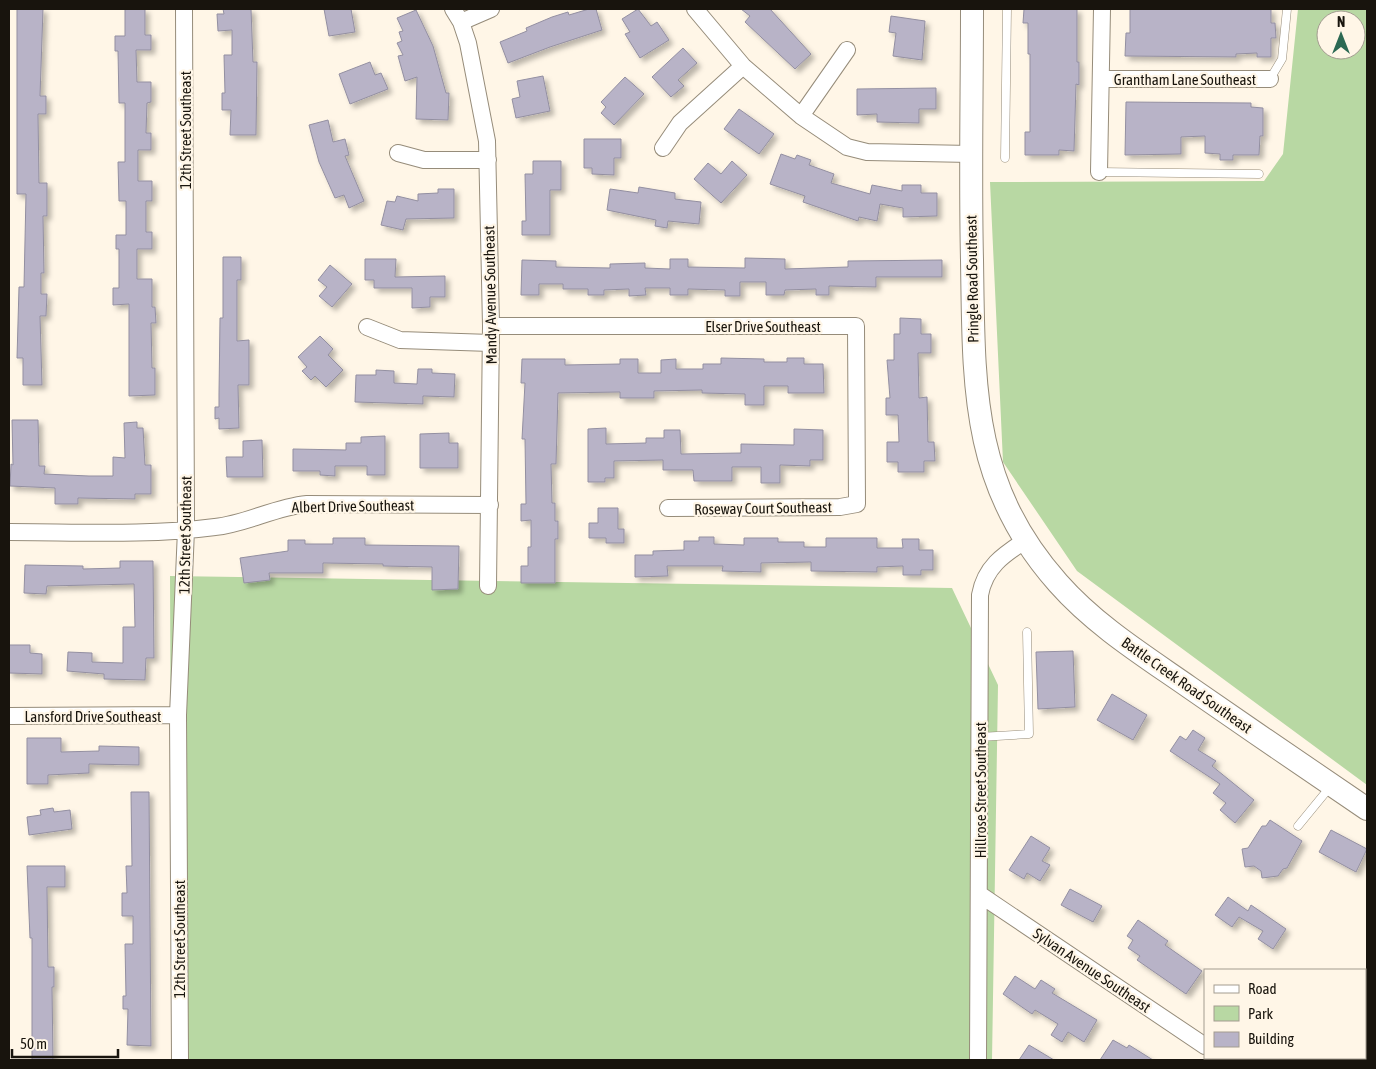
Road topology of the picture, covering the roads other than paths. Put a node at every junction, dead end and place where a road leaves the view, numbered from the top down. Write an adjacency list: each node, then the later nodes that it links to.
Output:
1 (184, 9): 27 (street, 12th Street Southeast)
2 (491, 9): 8 (street)
3 (695, 9): 10 (street)
4 (972, 9): 16 (main road, Pringle Road Southeast)
5 (1007, 9): 17 (lane)
6 (1102, 9): 11 (street)
7 (1287, 9): 12 (lane)
8 (457, 15): 18 (street, Mandy Avenue Southeast)
9 (847, 50): 13 (street)
10 (742, 66): 13 (street); 14 (street)
11 (1101, 79): 12 (street, Grantham Lane Southeast); 19 (street)
12 (1270, 79)
13 (801, 116): 16 (street)
14 (663, 148)
15 (398, 153): 18 (street)
16 (971, 154): 29 (main road, Pringle Road Southeast)
17 (1005, 158)
18 (488, 160): 21 (street, Mandy Avenue Southeast)
19 (1099, 172): 20 (lane)
20 (1260, 174)
21 (491, 326): 23 (street, Mandy Avenue Southeast); 24 (street, Elser Drive Southeast)
22 (367, 327): 23 (street)
23 (490, 343): 25 (street, Mandy Avenue Southeast)
24 (857, 504): 26 (street, Roseway Court Southeast)
25 (490, 505): 27 (street, Albert Drive Southeast); 30 (street, Mandy Avenue Southeast)
26 (668, 508)
27 (186, 530): 28 (street, Albert Drive Southeast); 33 (street, 12th Street Southeast)
28 (9, 532)
29 (1026, 540): 34 (street, Hillrose Street Southeast); 35 (main road, Battle Creek Road Southeast)
30 (488, 586)
31 (1027, 632): 34 (lane)
32 (9, 716): 33 (street, Lansford Drive Southeast)
33 (178, 716): 40 (street, 12th Street Southeast)
34 (980, 737): 38 (street, Hillrose Street Southeast)
35 (1331, 785): 36 (main road, Battle Creek Road Southeast); 37 (lane)
36 (1367, 810)
37 (1298, 826)
38 (979, 894): 39 (street, Sylvan Avenue Southeast); 41 (street, Hillrose Street Southeast)
39 (1204, 1045)
40 (180, 1060)
41 (978, 1060)

